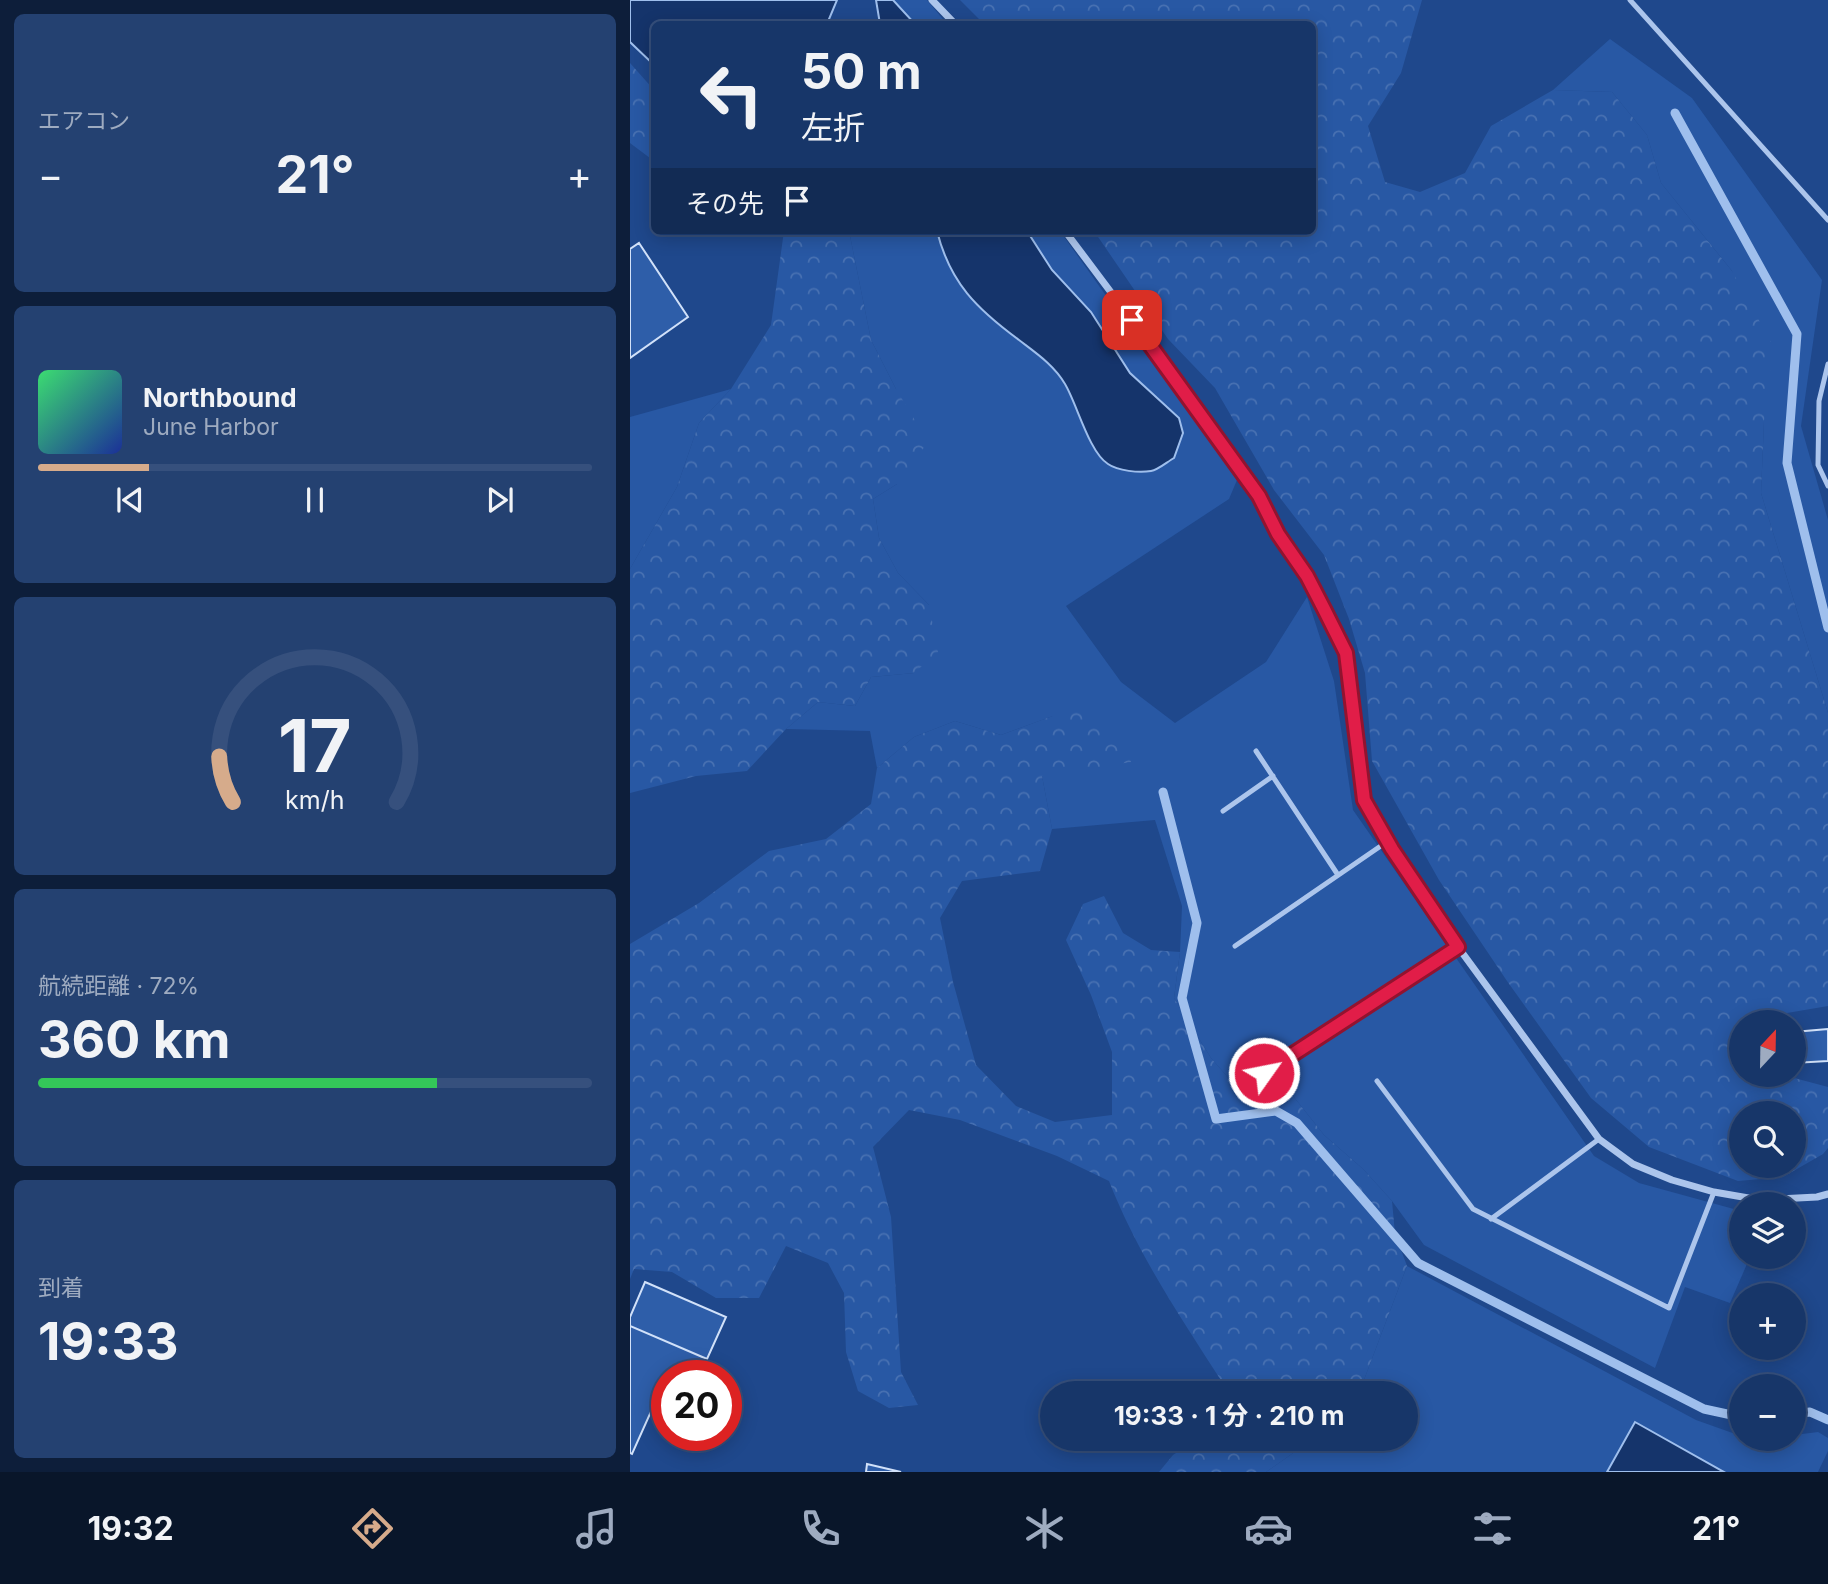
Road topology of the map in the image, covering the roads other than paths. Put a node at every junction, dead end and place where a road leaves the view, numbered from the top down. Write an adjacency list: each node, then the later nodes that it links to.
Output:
1 (932, 0): 3 (street)
2 (1630, 0): 4 (lane)
3 (953, 21)
4 (1828, 220)
5 (1068, 235): 11 (street)
6 (1828, 364): 7 (lane)
7 (1828, 486)
8 (1256, 751): 9 (lane)
9 (1273, 776): 10 (lane); 12 (lane)
10 (1223, 811)
11 (1388, 841): 12 (lane); 14 (street)
12 (1338, 875): 13 (lane)
13 (1235, 946)
14 (1458, 947): 15 (lane); 17 (street)
15 (1264, 1073)
16 (1377, 1081): 20 (lane)
17 (1599, 1139): 18 (street); 20 (lane)
18 (1714, 1192): 19 (street); 20 (lane)
19 (1828, 1194)
20 (1491, 1219)

